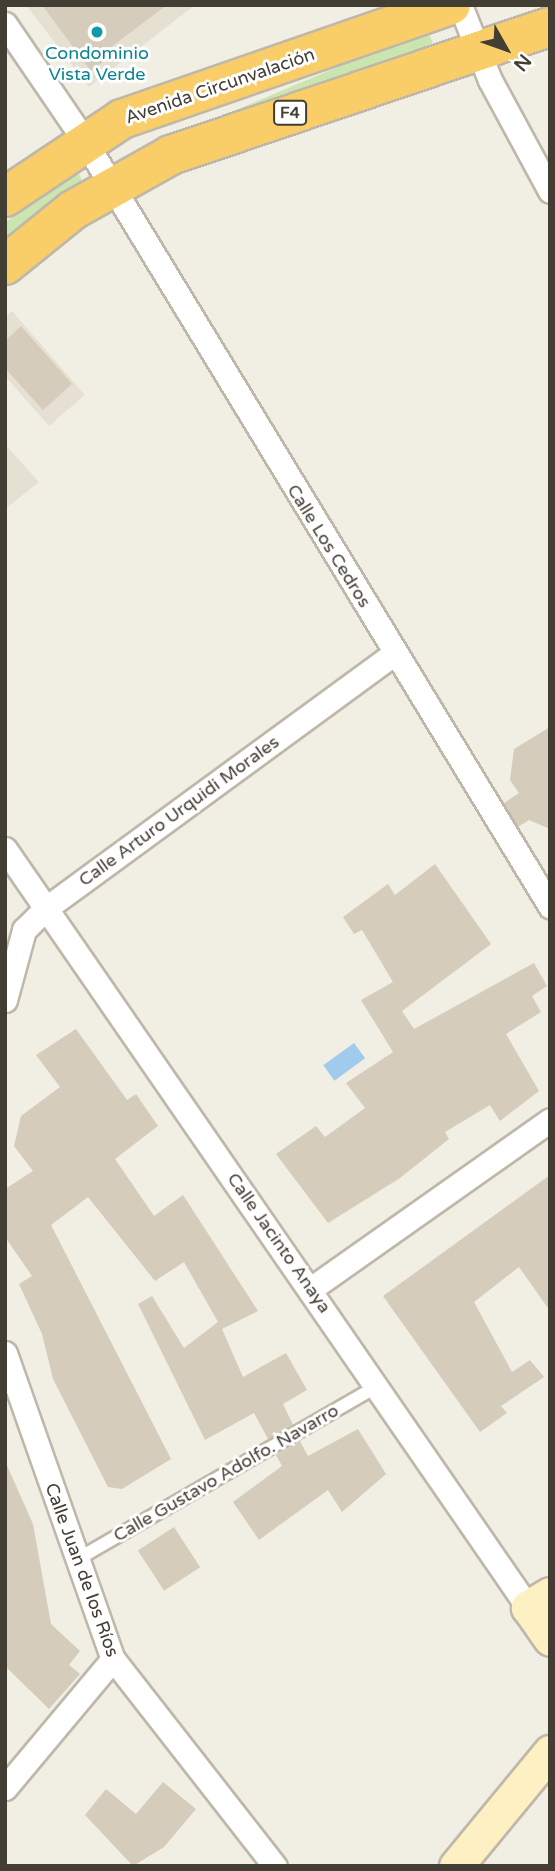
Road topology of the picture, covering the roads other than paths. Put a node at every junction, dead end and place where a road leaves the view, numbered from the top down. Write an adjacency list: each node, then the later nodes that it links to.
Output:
1 (451, 5): 6 (highway, Avenida Circunvalación)
2 (460, 5): 5 (street)
3 (5, 24): 6 (street, Calle Los Cedros)
4 (550, 27): 5 (highway, F4)
5 (476, 48): 7 (highway, F4); 8 (street)
6 (84, 140): 7 (street, Calle Los Cedros); 9 (highway, Avenida Circunvalación)
7 (108, 187): 10 (highway, F4); 11 (street, Calle Los Cedros)
8 (550, 191)
9 (5, 197)
10 (5, 265)
11 (395, 653): 13 (street, Calle Los Cedros); 14 (street, Calle Arturo Urquidi Morales)
12 (5, 849): 14 (street, Calle Jacinto Anaya)
13 (550, 906)
14 (45, 909): 15 (street, Calle Arturo Urquidi Morales); 17 (street, Calle Jacinto Anaya)
15 (5, 1000)
16 (550, 1120): 17 (street)
17 (312, 1288): 19 (street, Calle Jacinto Anaya)
18 (5, 1353): 20 (street, Calle Juan de los Ríos)
19 (376, 1387): 20 (lane, Calle Gustavo Adolfo. Navarro); 21 (street, Calle Jacinto Anaya)
20 (76, 1559): 23 (street, Calle Juan de los Ríos)
21 (539, 1601): 22 (street, Calle Jacinto Anaya)
22 (550, 1639)
23 (113, 1659): 25 (street); 26 (street, Calle Juan de los Ríos)
24 (550, 1752): 27 (street)
25 (5, 1788)
26 (275, 1866)
27 (456, 1866)

